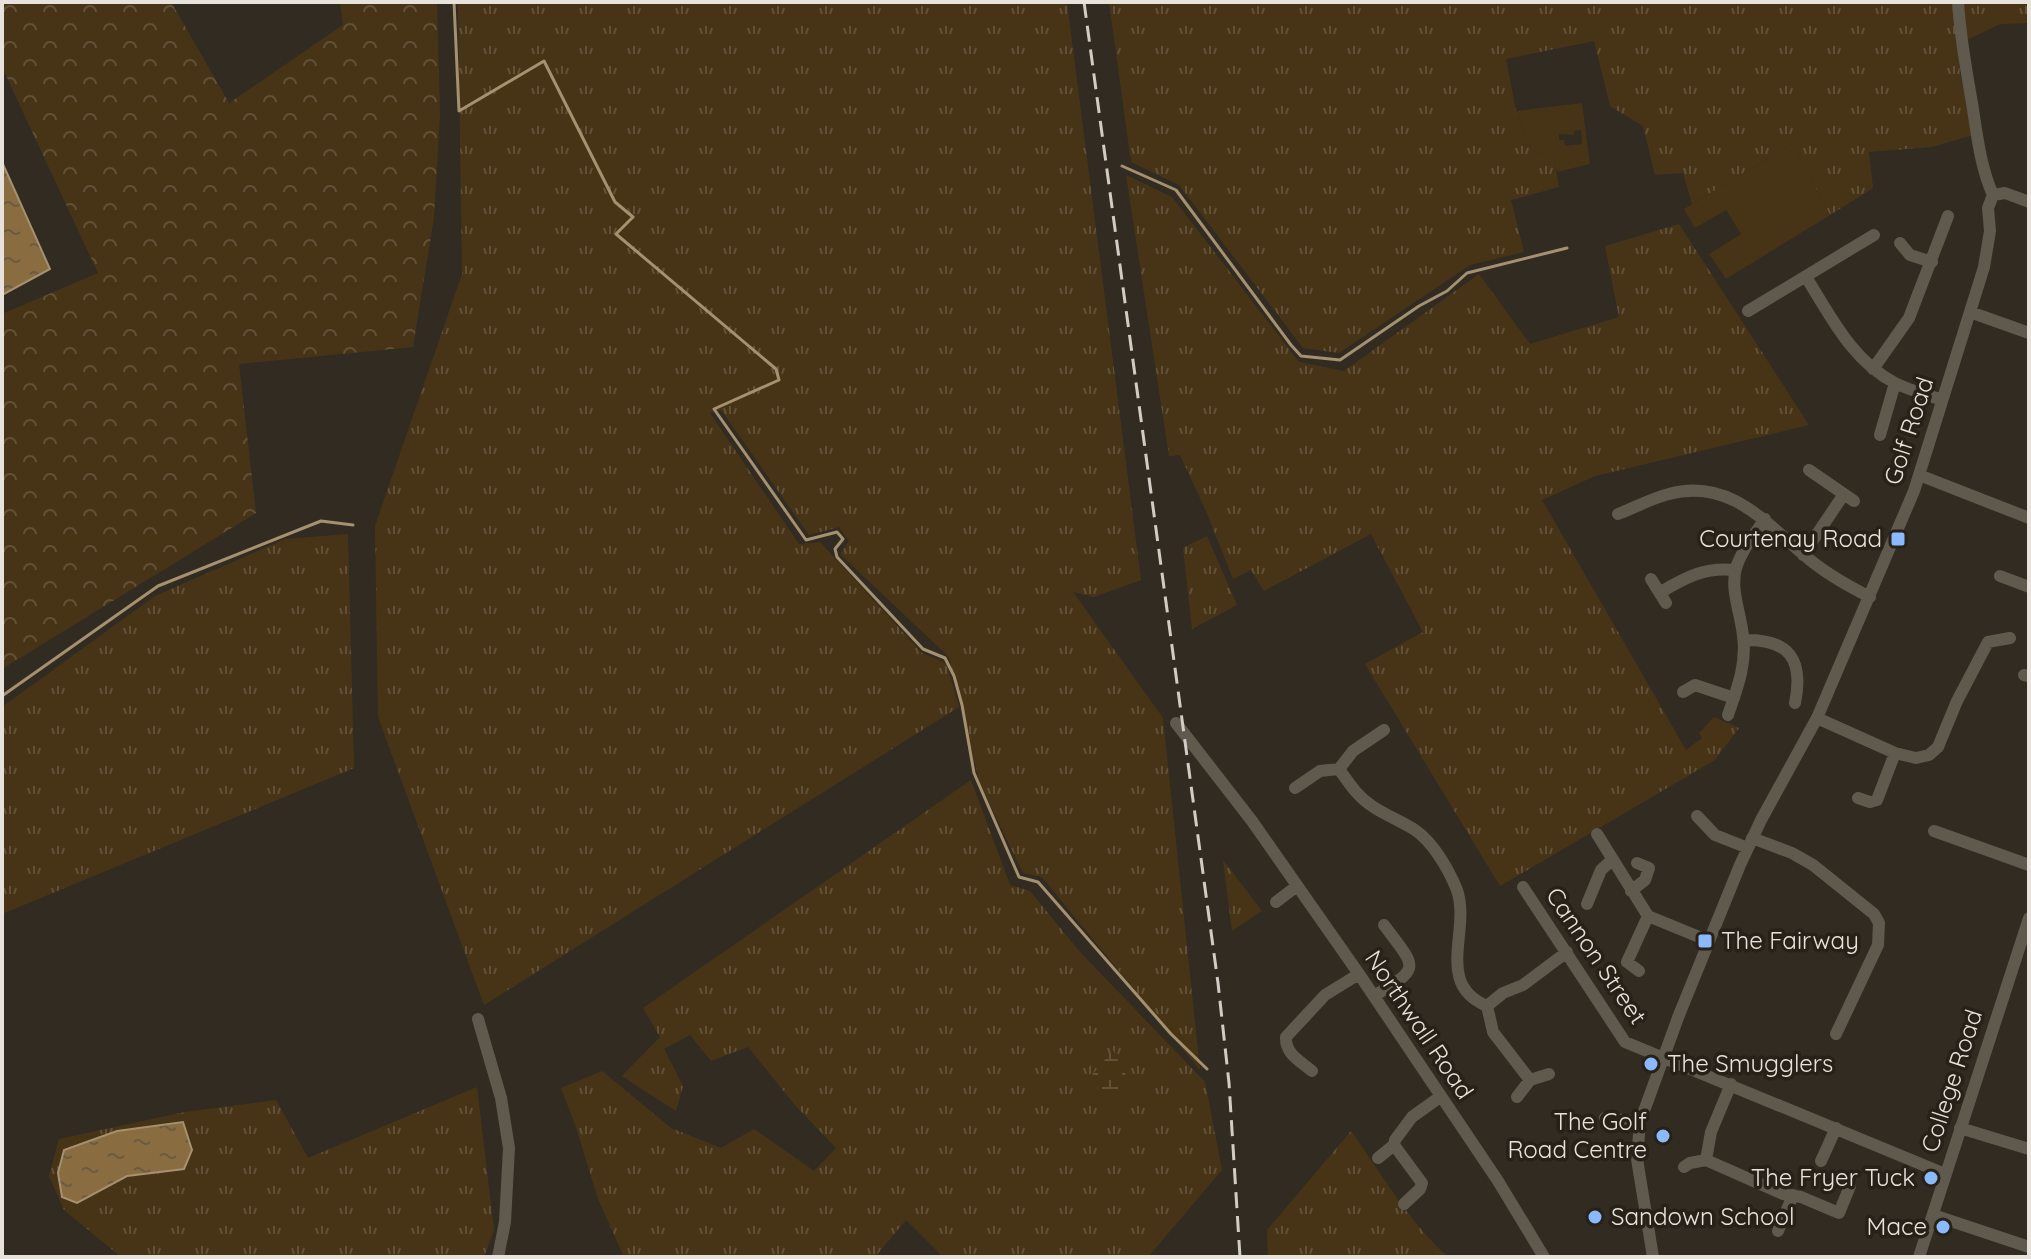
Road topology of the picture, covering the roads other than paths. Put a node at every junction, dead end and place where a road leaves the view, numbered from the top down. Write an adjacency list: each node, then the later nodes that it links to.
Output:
1 (1958, 2): 2 (street, Golf Road)
2 (1993, 195): 3 (street); 10 (street, Golf Road)
3 (2029, 202)
4 (1948, 216): 7 (street)
5 (1874, 235): 8 (street)
6 (1900, 243): 7 (street)
7 (1932, 262): 12 (street)
8 (1806, 277): 9 (street); 12 (street)
9 (1748, 311)
10 (1970, 312): 11 (street); 14 (street, Golf Road)
11 (2029, 333)
12 (1873, 369): 13 (street)
13 (1895, 383): 14 (street); 15 (street)
14 (1942, 400): 17 (street, Golf Road)
15 (1878, 426)
16 (1809, 470): 21 (street)
17 (1919, 475): 19 (street); 26 (street, Golf Road)
18 (1618, 514): 20 (street)
19 (2029, 518)
20 (1765, 519): 21 (street); 22 (street)
21 (1803, 555): 26 (street)
22 (1735, 570): 24 (street); 28 (street)
23 (2000, 576): 25 (street)
24 (1651, 579)
25 (2029, 587)
26 (1870, 597): 35 (street, Golf Road)
27 (2010, 638): 38 (street)
28 (1744, 640): 32 (street); 33 (street)
29 (1688, 671): 30 (street)
30 (1695, 685): 31 (street); 32 (street)
31 (1683, 692)
32 (1734, 698): 34 (street)
33 (1795, 703)
34 (1728, 715)
35 (1817, 718): 38 (street); 47 (street, Golf Road)
36 (1176, 723): 44 (street, Northwall Road)
37 (1374, 731): 39 (street)
38 (1895, 753): 41 (street)
39 (1339, 769): 40 (street); 66 (street)
40 (1304, 786)
41 (1858, 798)
42 (1264, 813): 44 (street)
43 (1697, 816): 47 (street)
44 (1252, 821): 51 (street, Northwall Road)
45 (1934, 831): 50 (street)
46 (1597, 834): 48 (street)
47 (1750, 843): 61 (street, Golf Road); 68 (street)
48 (1612, 860): 53 (street); 55 (street)
49 (1637, 863): 53 (street)
50 (2029, 865)
51 (1297, 886): 54 (street); 64 (street, Northwall Road)
52 (1523, 887): 62 (street, Cannon Street)
53 (1631, 891): 56 (street)
54 (1276, 902)
55 (1587, 904)
56 (1648, 916): 61 (street); 63 (street)
57 (2029, 918): 79 (street, College Road)
58 (1384, 925): 60 (street)
59 (1407, 931): 60 (street)
60 (1395, 940): 65 (street)
61 (1709, 941): 69 (street, Golf Road)
62 (1567, 952): 66 (street); 69 (street, Cannon Street)
63 (1639, 971)
64 (1359, 974): 65 (street, Northwall Road); 70 (street)
65 (1374, 996): 74 (street, Northwall Road)
66 (1487, 1006): 72 (street)
67 (478, 1019): 93 (street)
68 (1836, 1034)
69 (1664, 1057): 73 (street, Cannon Street); 77 (street, Golf Road)
70 (1312, 1071)
71 (1549, 1074): 72 (street)
72 (1530, 1080): 75 (street)
73 (1731, 1084): 78 (street, Cannon Street); 83 (street)
74 (1440, 1097): 80 (street); 94 (street, Northwall Road)
75 (1517, 1097)
76 (1605, 1118): 77 (street)
77 (1640, 1122): 95 (street, Golf Road)
78 (1836, 1128): 84 (street); 86 (street, Cannon Street)
79 (1960, 1128): 81 (street); 86 (street, College Road)
80 (1394, 1145): 82 (street); 89 (street)
81 (2029, 1149)
82 (1378, 1158)
83 (1706, 1160): 85 (street); 88 (street)
84 (1821, 1161)
85 (1684, 1167)
86 (1945, 1174): 90 (street, College Road)
87 (1850, 1186): 88 (street)
88 (1793, 1195): 91 (street)
89 (1404, 1204)
90 (1933, 1215): 92 (street); 96 (street, College Road)
91 (1778, 1231)
92 (2029, 1247)
93 (498, 1257)
94 (1544, 1257)
95 (1653, 1257)
96 (1919, 1257)

